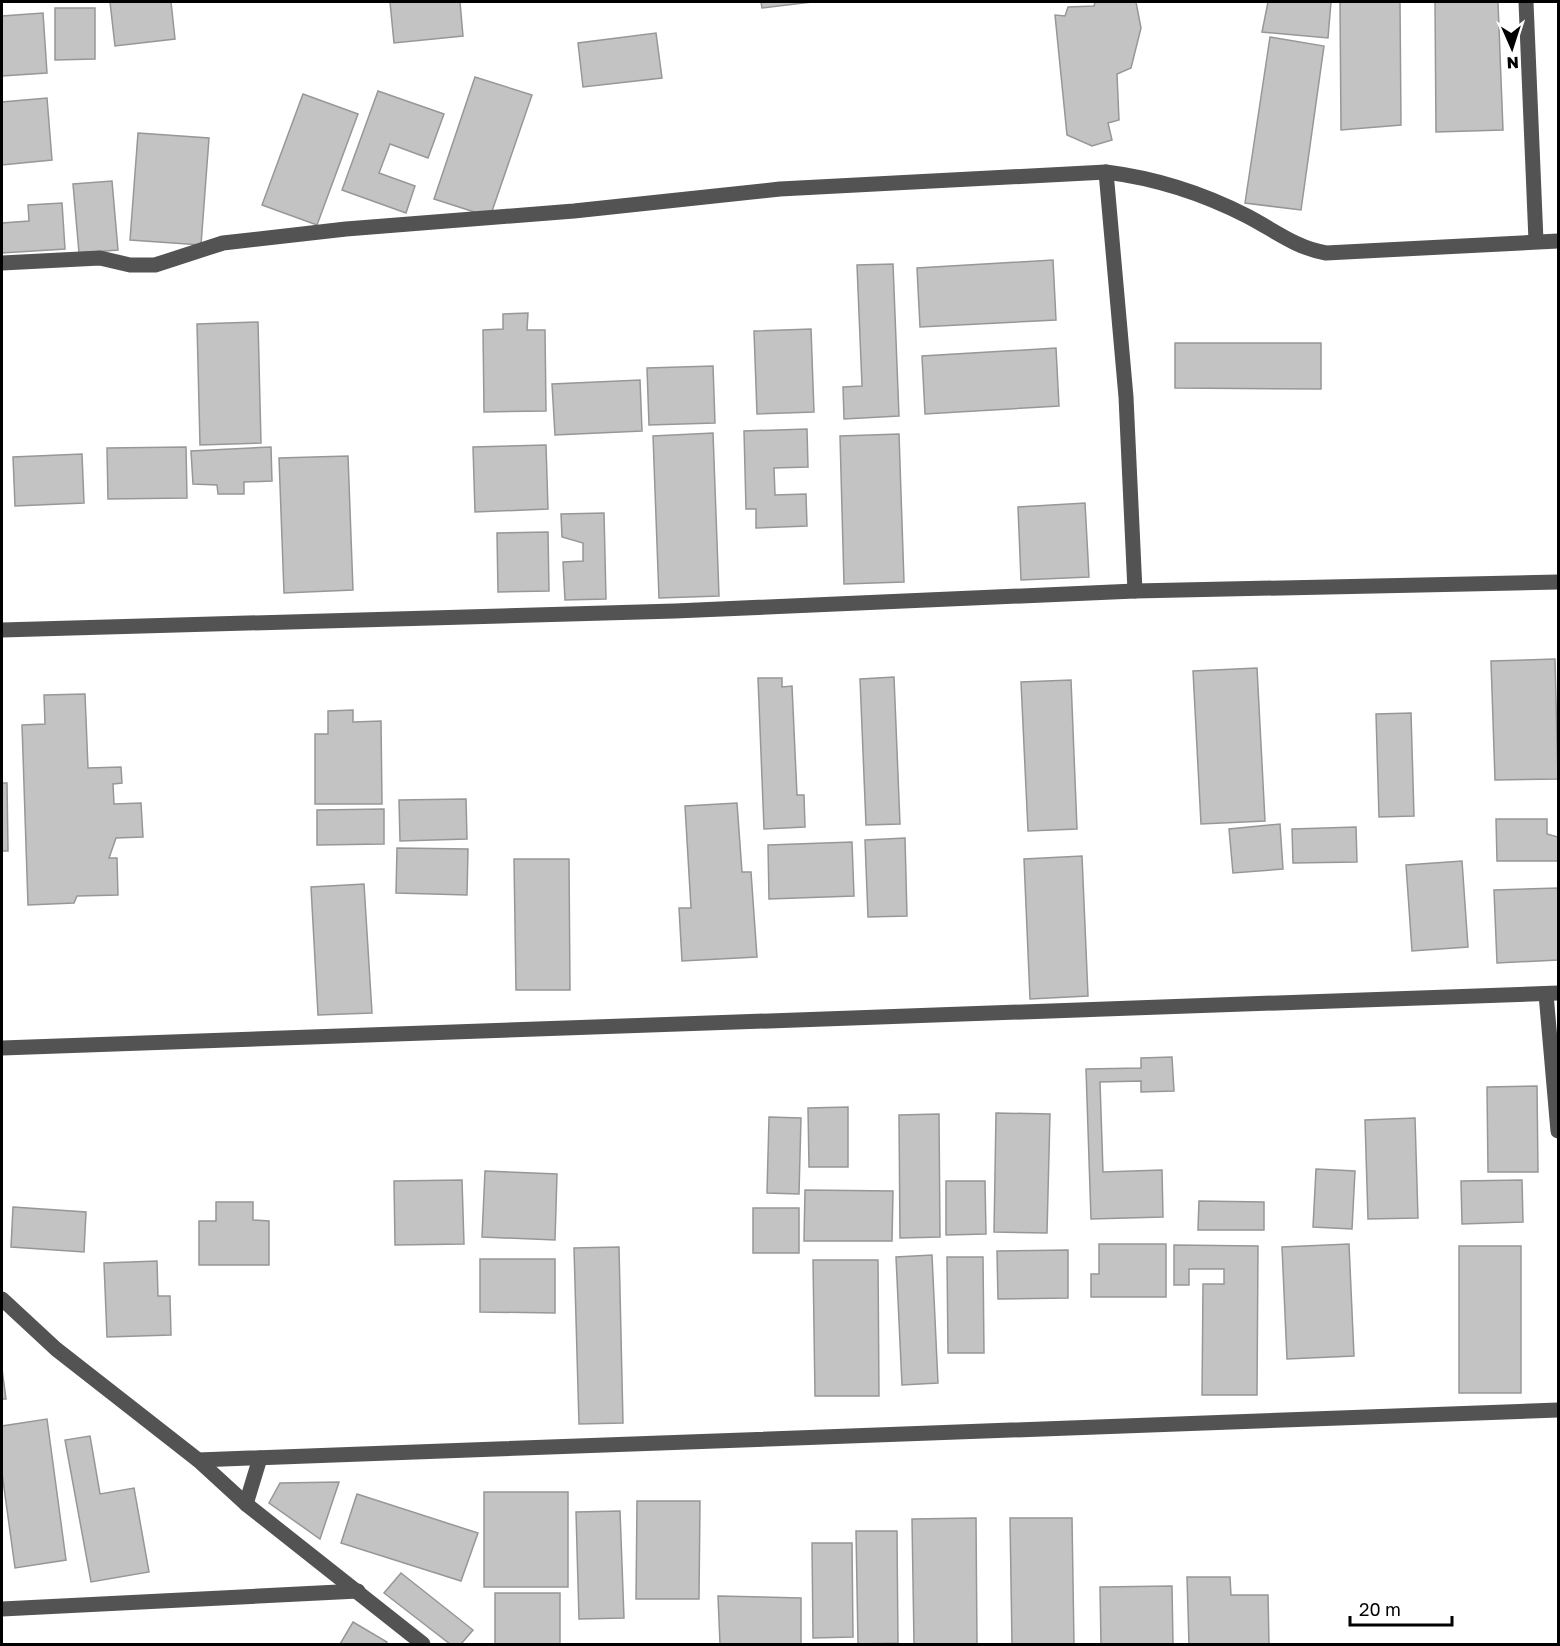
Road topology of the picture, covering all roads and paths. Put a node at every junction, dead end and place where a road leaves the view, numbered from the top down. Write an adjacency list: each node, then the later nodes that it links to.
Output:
1 (1526, 2): 3 (street)
2 (1106, 172): 3 (street); 5 (street); 7 (street)
3 (1536, 241): 4 (street)
4 (1558, 241)
5 (2, 263)
6 (1558, 582): 7 (street)
7 (1135, 591): 8 (street)
8 (2, 630)
9 (1552, 994): 10 (street); 11 (street)
10 (2, 1048)
11 (1558, 1131)
12 (2, 1299): 15 (street)
13 (1558, 1410): 14 (street)
14 (260, 1458): 15 (street); 16 (street)
15 (198, 1460): 16 (street)
16 (246, 1504): 17 (street)
17 (358, 1591): 18 (street); 19 (street)
18 (2, 1609)
19 (423, 1644)

